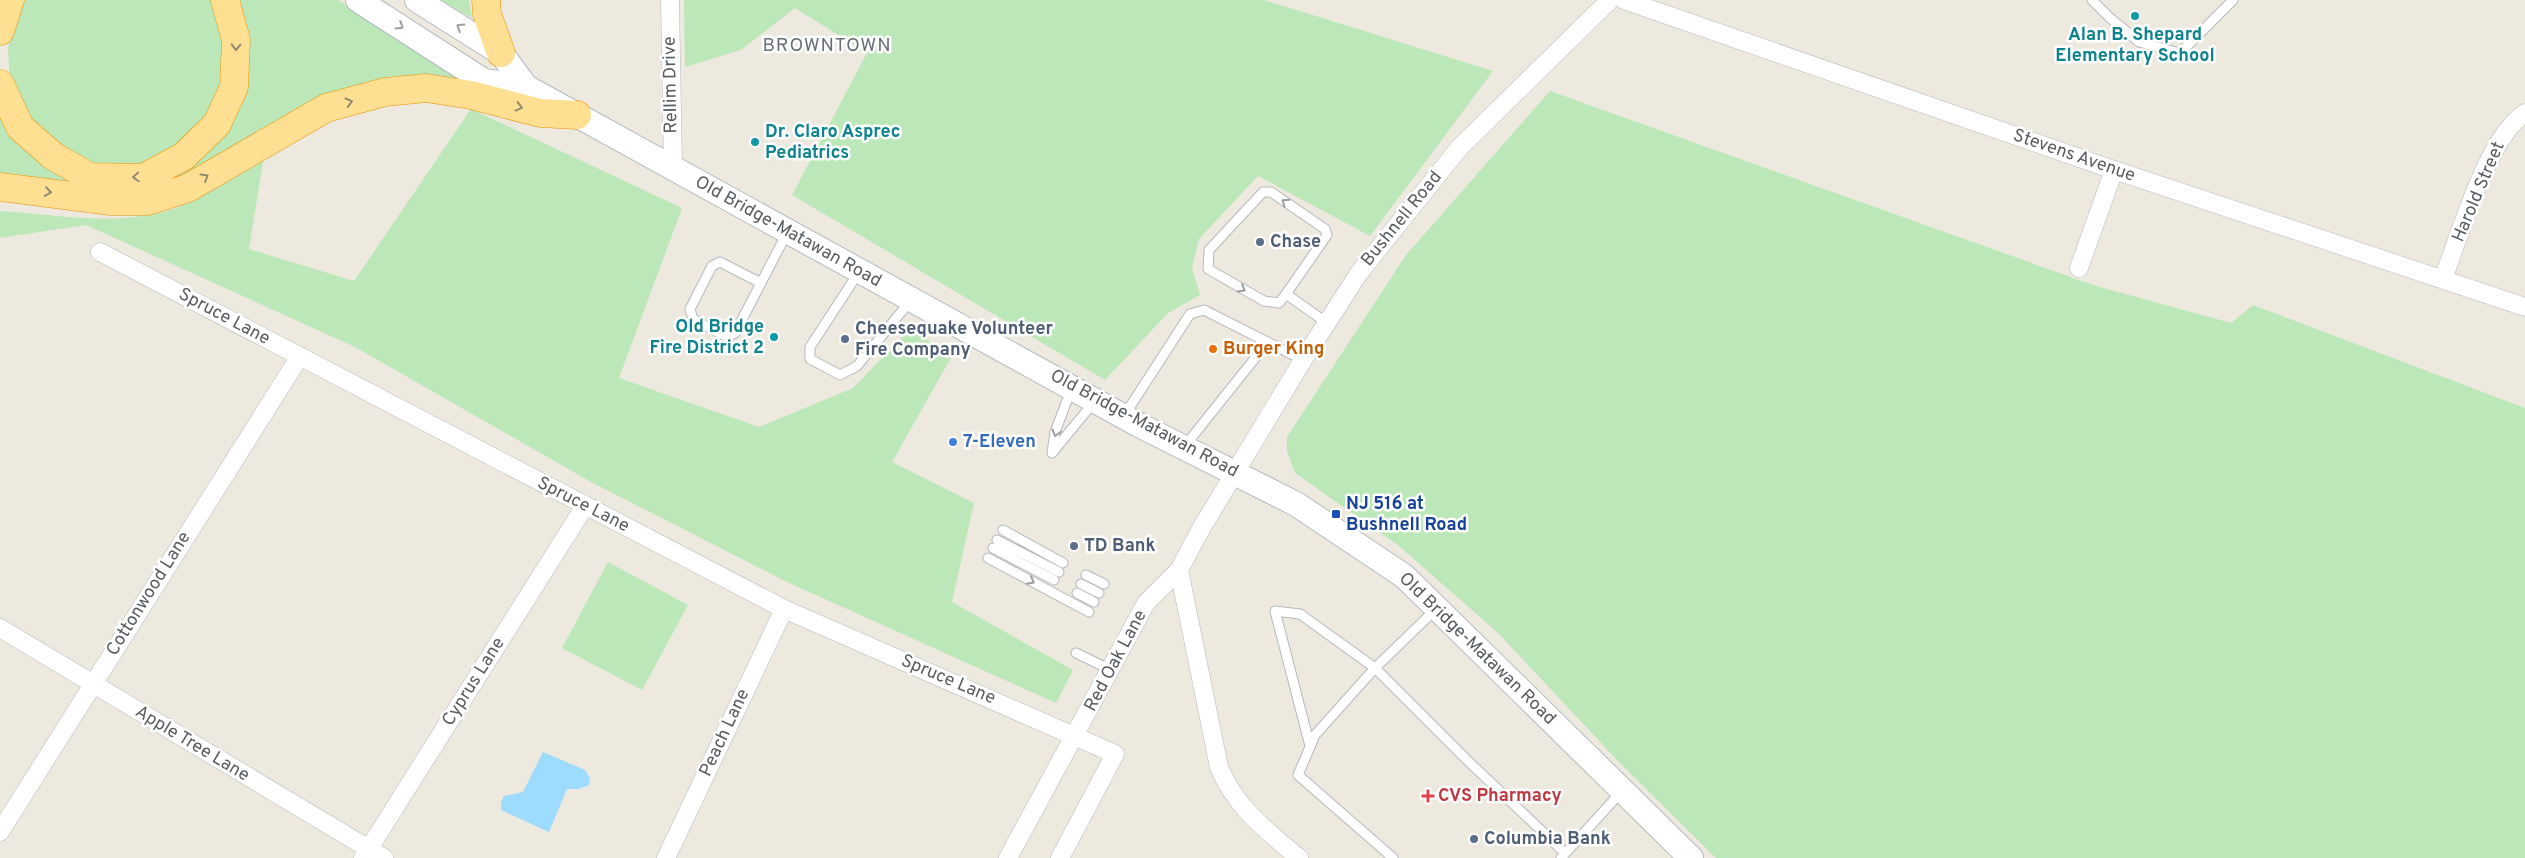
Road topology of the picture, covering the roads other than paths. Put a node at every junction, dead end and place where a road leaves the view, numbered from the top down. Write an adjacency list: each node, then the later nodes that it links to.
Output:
1 (10, 0): 11 (highway)
2 (225, 0): 13 (highway, one-way to 13)
3 (358, 0): 14 (main road, Old Bridge-Matawan Road, one-way to 14)
4 (417, 0): 12 (main road, Old Bridge-Matawan Road, one-way to 4)
5 (486, 0): 12 (highway)
6 (670, 0): 17 (street, Rellim Drive)
7 (1610, 0): 29 (street, Bushnell Road)
8 (1624, 0): 18 (street, Stevens Avenue)
9 (2092, 0): 10 (lane)
10 (2233, 0)
11 (0, 31)
12 (502, 53): 14 (main road, Old Bridge-Matawan Road)
13 (0, 84)
14 (526, 87): 16 (main road, Old Bridge-Matawan Road)
15 (2525, 113): 24 (street, Harold Street)
16 (577, 115): 17 (main road, Old Bridge-Matawan Road); 19 (highway, one-way to 16)
17 (672, 169): 20 (main road, Old Bridge-Matawan Road)
18 (2114, 170): 22 (street); 24 (street, Stevens Avenue)
19 (0, 187)
20 (788, 233): 23 (main road, Old Bridge-Matawan Road); 25 (lane)
21 (100, 252): 31 (street, Spruce Lane)
22 (2078, 268)
23 (859, 271): 27 (main road, Old Bridge-Matawan Road); 27 (lane)
24 (2443, 279): 28 (street, Stevens Avenue)
25 (761, 283): 25 (lane)
26 (1286, 294): 26 (lane, one-way to 26); 29 (lane)
27 (911, 300): 33 (main road, Old Bridge-Matawan Road)
28 (2525, 307)
29 (1327, 323): 32 (street, Bushnell Road)
30 (1268, 342): 32 (lane); 35 (lane); 36 (lane)
31 (300, 356): 38 (street, Spruce Lane); 56 (street, Cottonwood Lane)
32 (1303, 360): 37 (street, Bushnell Road)
33 (1072, 388): 34 (main road, Old Bridge-Matawan Road); 34 (lane, one-way to 34)
34 (1095, 400): 35 (main road, Old Bridge-Matawan Road)
35 (1124, 416): 36 (main road, Old Bridge-Matawan Road)
36 (1184, 447): 37 (main road, Old Bridge-Matawan Road)
37 (1236, 472): 41 (street, Red Oak Lane); 50 (main road, Old Bridge-Matawan Road)
38 (585, 506): 49 (street, Spruce Lane); 61 (street, Cyprus Lane)
39 (1002, 530): 43 (lane)
40 (988, 558): 51 (lane, one-way to 51)
41 (1179, 570): 55 (street, Red Oak Lane); 67 (street)
42 (1086, 575): 45 (lane)
43 (1054, 580)
44 (1082, 584): 47 (lane)
45 (1104, 584)
46 (1077, 593): 48 (lane)
47 (1099, 593)
48 (1094, 602)
49 (784, 609): 57 (street, Spruce Lane); 64 (street, Peach Lane)
50 (1436, 609): 54 (lane); 59 (main road, Old Bridge-Matawan Road)
51 (1089, 612)
52 (0, 628): 56 (street, Apple Tree Lane)
53 (1076, 652): 55 (lane)
54 (1375, 668): 58 (lane); 58 (lane); 62 (lane)
55 (1111, 670): 57 (street, Red Oak Lane)
56 (92, 684): 60 (street, Cottonwood Lane); 61 (street, Apple Tree Lane)
57 (1076, 735): 65 (street, Red Oak Lane); 66 (street, Spruce Lane)
58 (1310, 746): 68 (lane)
59 (1622, 791): 62 (lane); 69 (main road, Old Bridge-Matawan Road)
60 (0, 832)
61 (366, 854): 63 (street, Apple Tree Lane)
62 (1563, 856)
63 (384, 858)
64 (666, 858)
65 (1008, 858)
66 (1060, 858)
67 (1299, 858)
68 (1393, 858)
69 (1691, 858)

